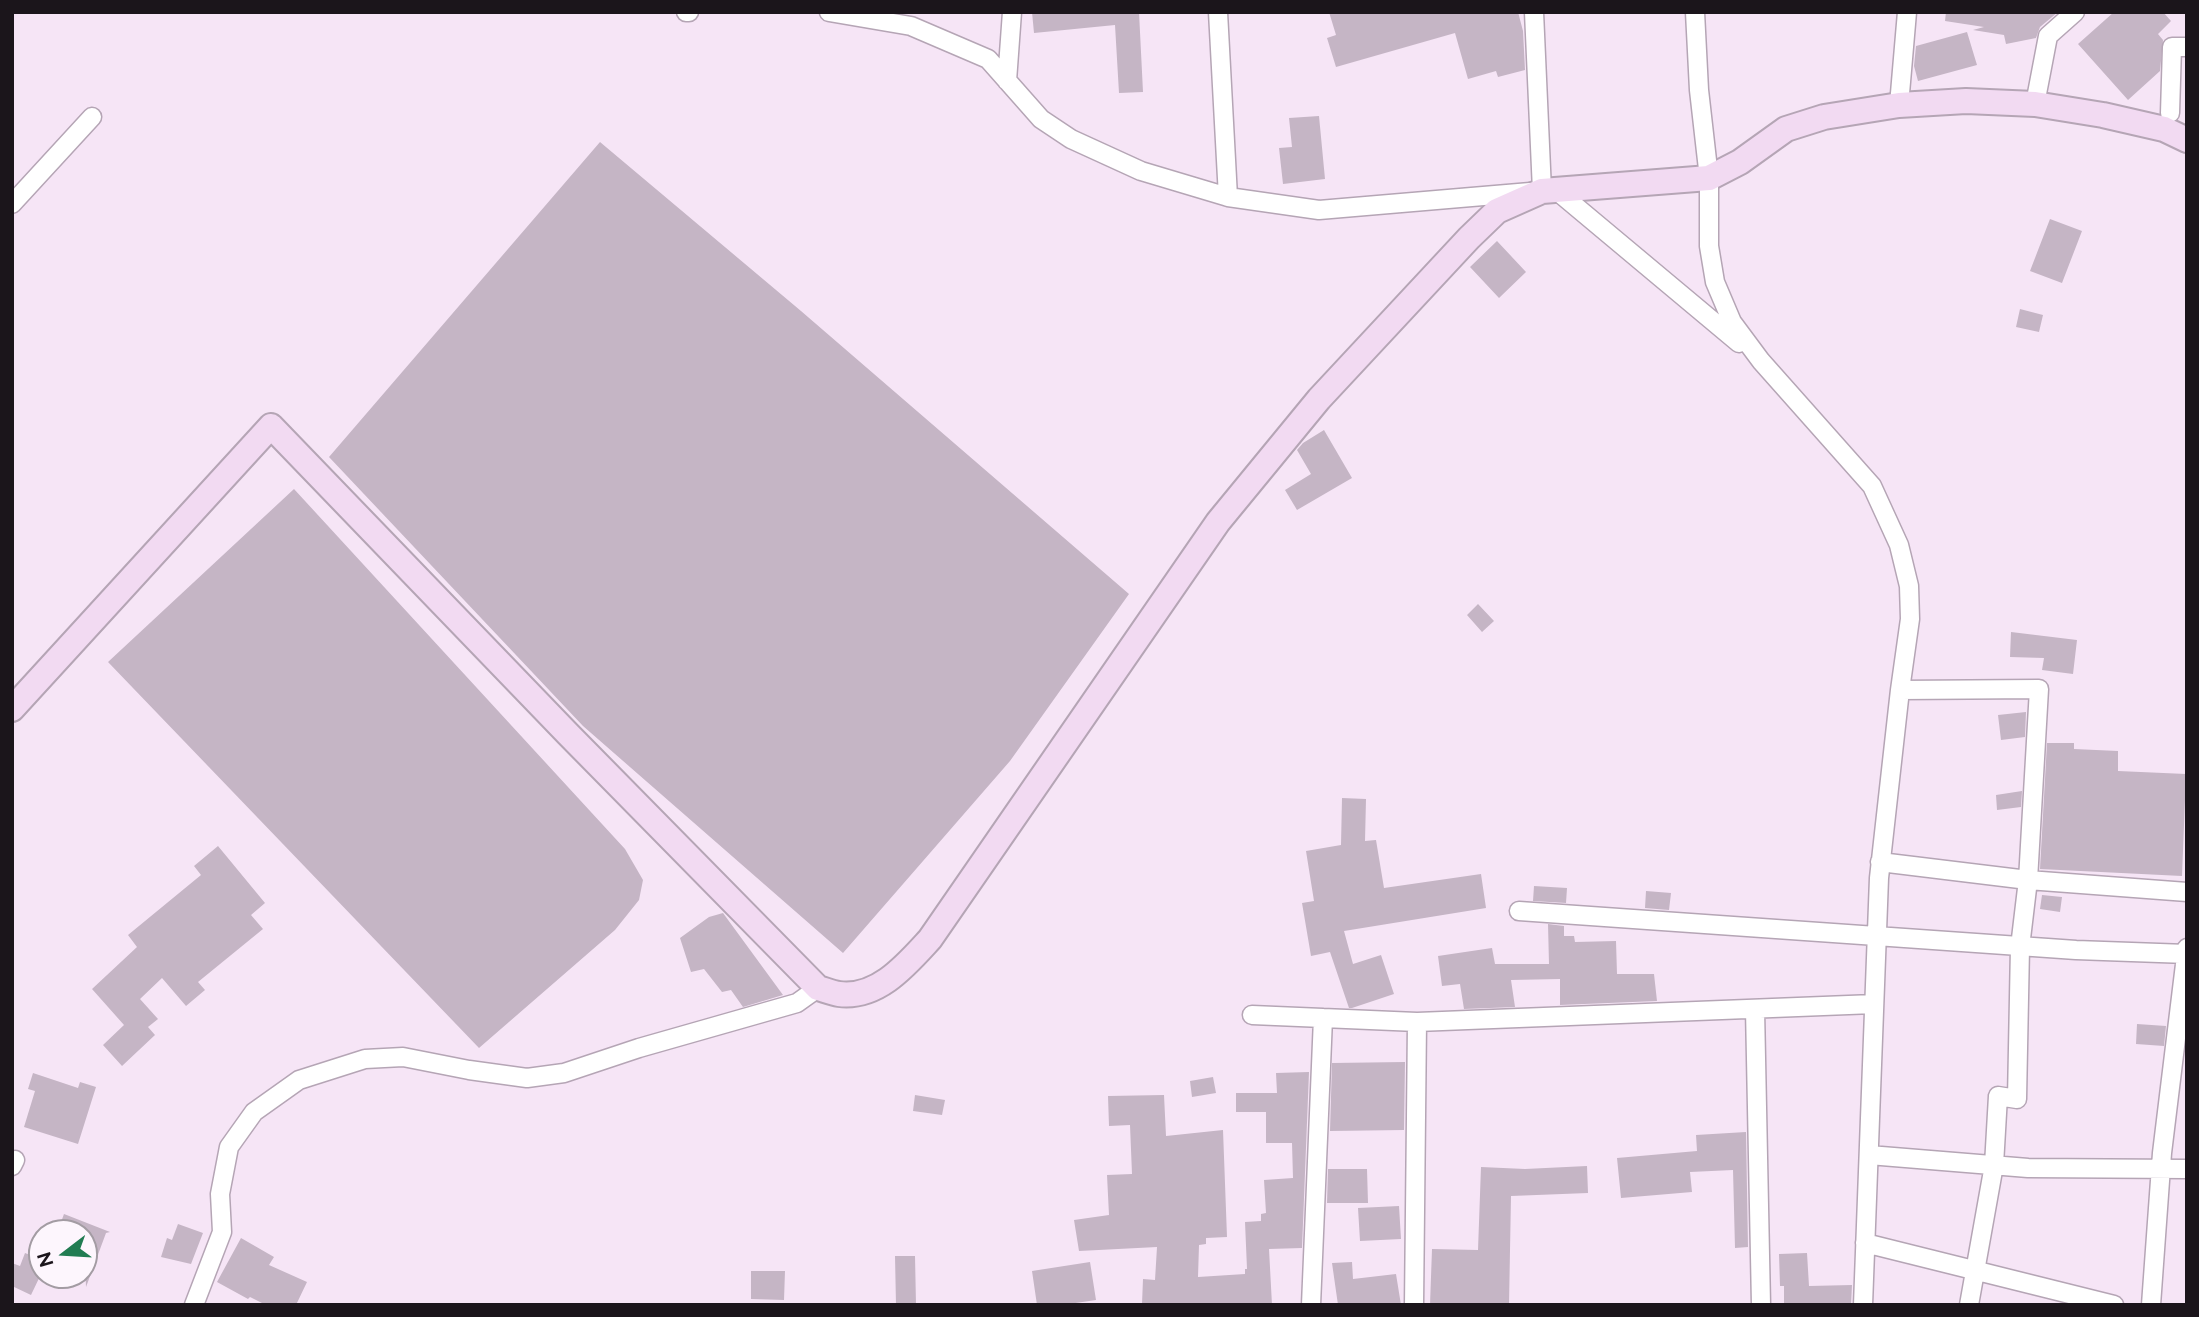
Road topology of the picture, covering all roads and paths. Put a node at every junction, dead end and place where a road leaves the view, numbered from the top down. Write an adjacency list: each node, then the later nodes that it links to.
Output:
1 (829, 12): 8 (street)
2 (1012, 12): 10 (street)
3 (1218, 12): 18 (street)
4 (1534, 12): 17 (street)
5 (1695, 12): 16 (street)
6 (1907, 12): 12 (street)
7 (2075, 12): 11 (street)
8 (909, 19): 10 (street)
9 (2187, 47): 14 (street)
10 (1007, 81): 18 (street)
11 (2035, 104): 12 (street); 14 (street)
12 (1899, 105): 16 (street)
13 (92, 117): 19 (street)
14 (2171, 122): 15 (street)
15 (2187, 140)
16 (1709, 178): 17 (street); 20 (street)
17 (1549, 191): 18 (street); 20 (street); 31 (street)
18 (1228, 197)
19 (12, 204)
20 (1761, 360): 21 (street)
21 (1900, 690): 23 (street); 24 (street)
22 (12, 709): 31 (street)
23 (1880, 862): 24 (street); 27 (street)
24 (2028, 880): 25 (street); 28 (street)
25 (2187, 892)
26 (1519, 911): 27 (street)
27 (1877, 937): 28 (street); 32 (street)
28 (2020, 947): 30 (street); 38 (street)
29 (2187, 948): 30 (street)
30 (2186, 954): 39 (street)
31 (818, 988): 43 (street)
32 (1874, 1004): 33 (street); 37 (street)
33 (1755, 1009): 36 (street); 46 (street)
34 (1252, 1016): 35 (street)
35 (1323, 1018): 36 (street); 44 (street)
36 (1417, 1022): 45 (street)
37 (1869, 1155): 38 (street); 41 (street)
38 (1994, 1165): 39 (street); 42 (street)
39 (2160, 1169): 40 (street); 50 (street)
40 (2187, 1169)
41 (1866, 1243): 42 (street); 47 (street)
42 (1975, 1270): 48 (street); 49 (street)
43 (194, 1305)
44 (1311, 1305)
45 (1414, 1305)
46 (1761, 1305)
47 (1863, 1305)
48 (1969, 1305)
49 (2114, 1305)
50 (2151, 1305)

